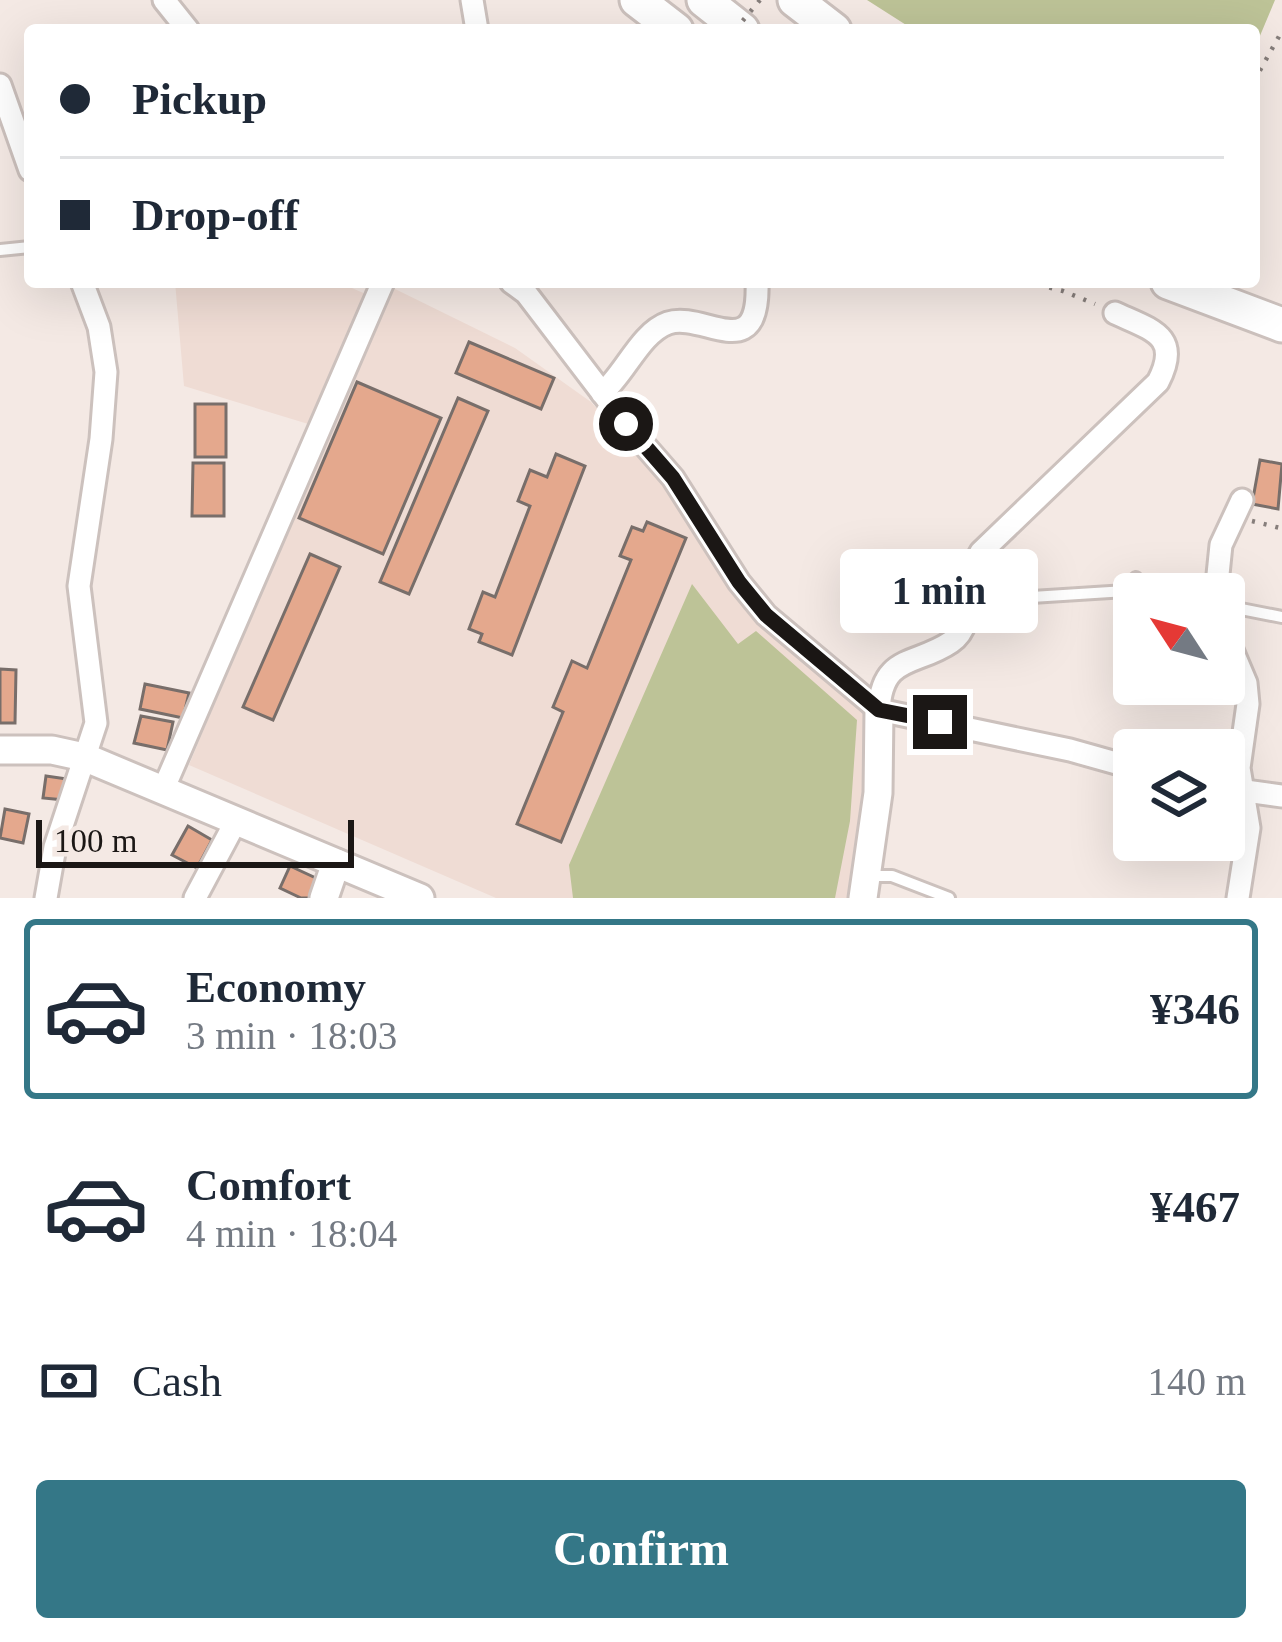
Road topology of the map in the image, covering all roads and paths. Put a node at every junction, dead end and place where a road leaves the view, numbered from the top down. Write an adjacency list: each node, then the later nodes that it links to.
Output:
1 (164, 0): 5 (street)
2 (637, 0): 6 (highway)
3 (704, 0): 7 (highway)
4 (795, 0): 8 (highway)
5 (183, 24)
6 (668, 24)
7 (731, 24)
8 (826, 24)
9 (1282, 31): 10 (path)
10 (1260, 70)
11 (0, 85): 12 (street)
12 (4, 115): 13 (street)
13 (24, 157)
14 (84, 288): 35 (street)
15 (380, 288): 37 (street)
16 (519, 288): 23 (street)
17 (758, 288): 23 (street)
18 (1051, 288): 21 (path)
19 (1185, 288): 22 (highway)
20 (1216, 288): 22 (highway)
21 (1115, 313): 28 (street)
22 (1282, 322)
23 (602, 393): 32 (street)
24 (1238, 509): 25 (path); 26 (street)
25 (1282, 524)
26 (1219, 573)
27 (1113, 592): 28 (lane)
28 (969, 601): 32 (street)
29 (1245, 610): 30 (lane)
30 (1282, 616)
31 (1245, 681): 33 (street)
32 (879, 710): 36 (street); 45 (street)
33 (1244, 729)
34 (0, 750): 35 (street)
35 (84, 757): 37 (street); 46 (street)
36 (1113, 762)
37 (163, 790): 41 (street)
38 (1245, 791): 39 (street)
39 (1282, 796)
40 (1245, 818): 42 (street)
41 (236, 821): 44 (street); 47 (street)
42 (1245, 853)
43 (1244, 861): 51 (street)
44 (336, 863): 48 (street); 49 (street)
45 (865, 887): 50 (lane)
46 (46, 898)
47 (195, 898)
48 (324, 898)
49 (420, 898)
50 (949, 898)
51 (1238, 898)

